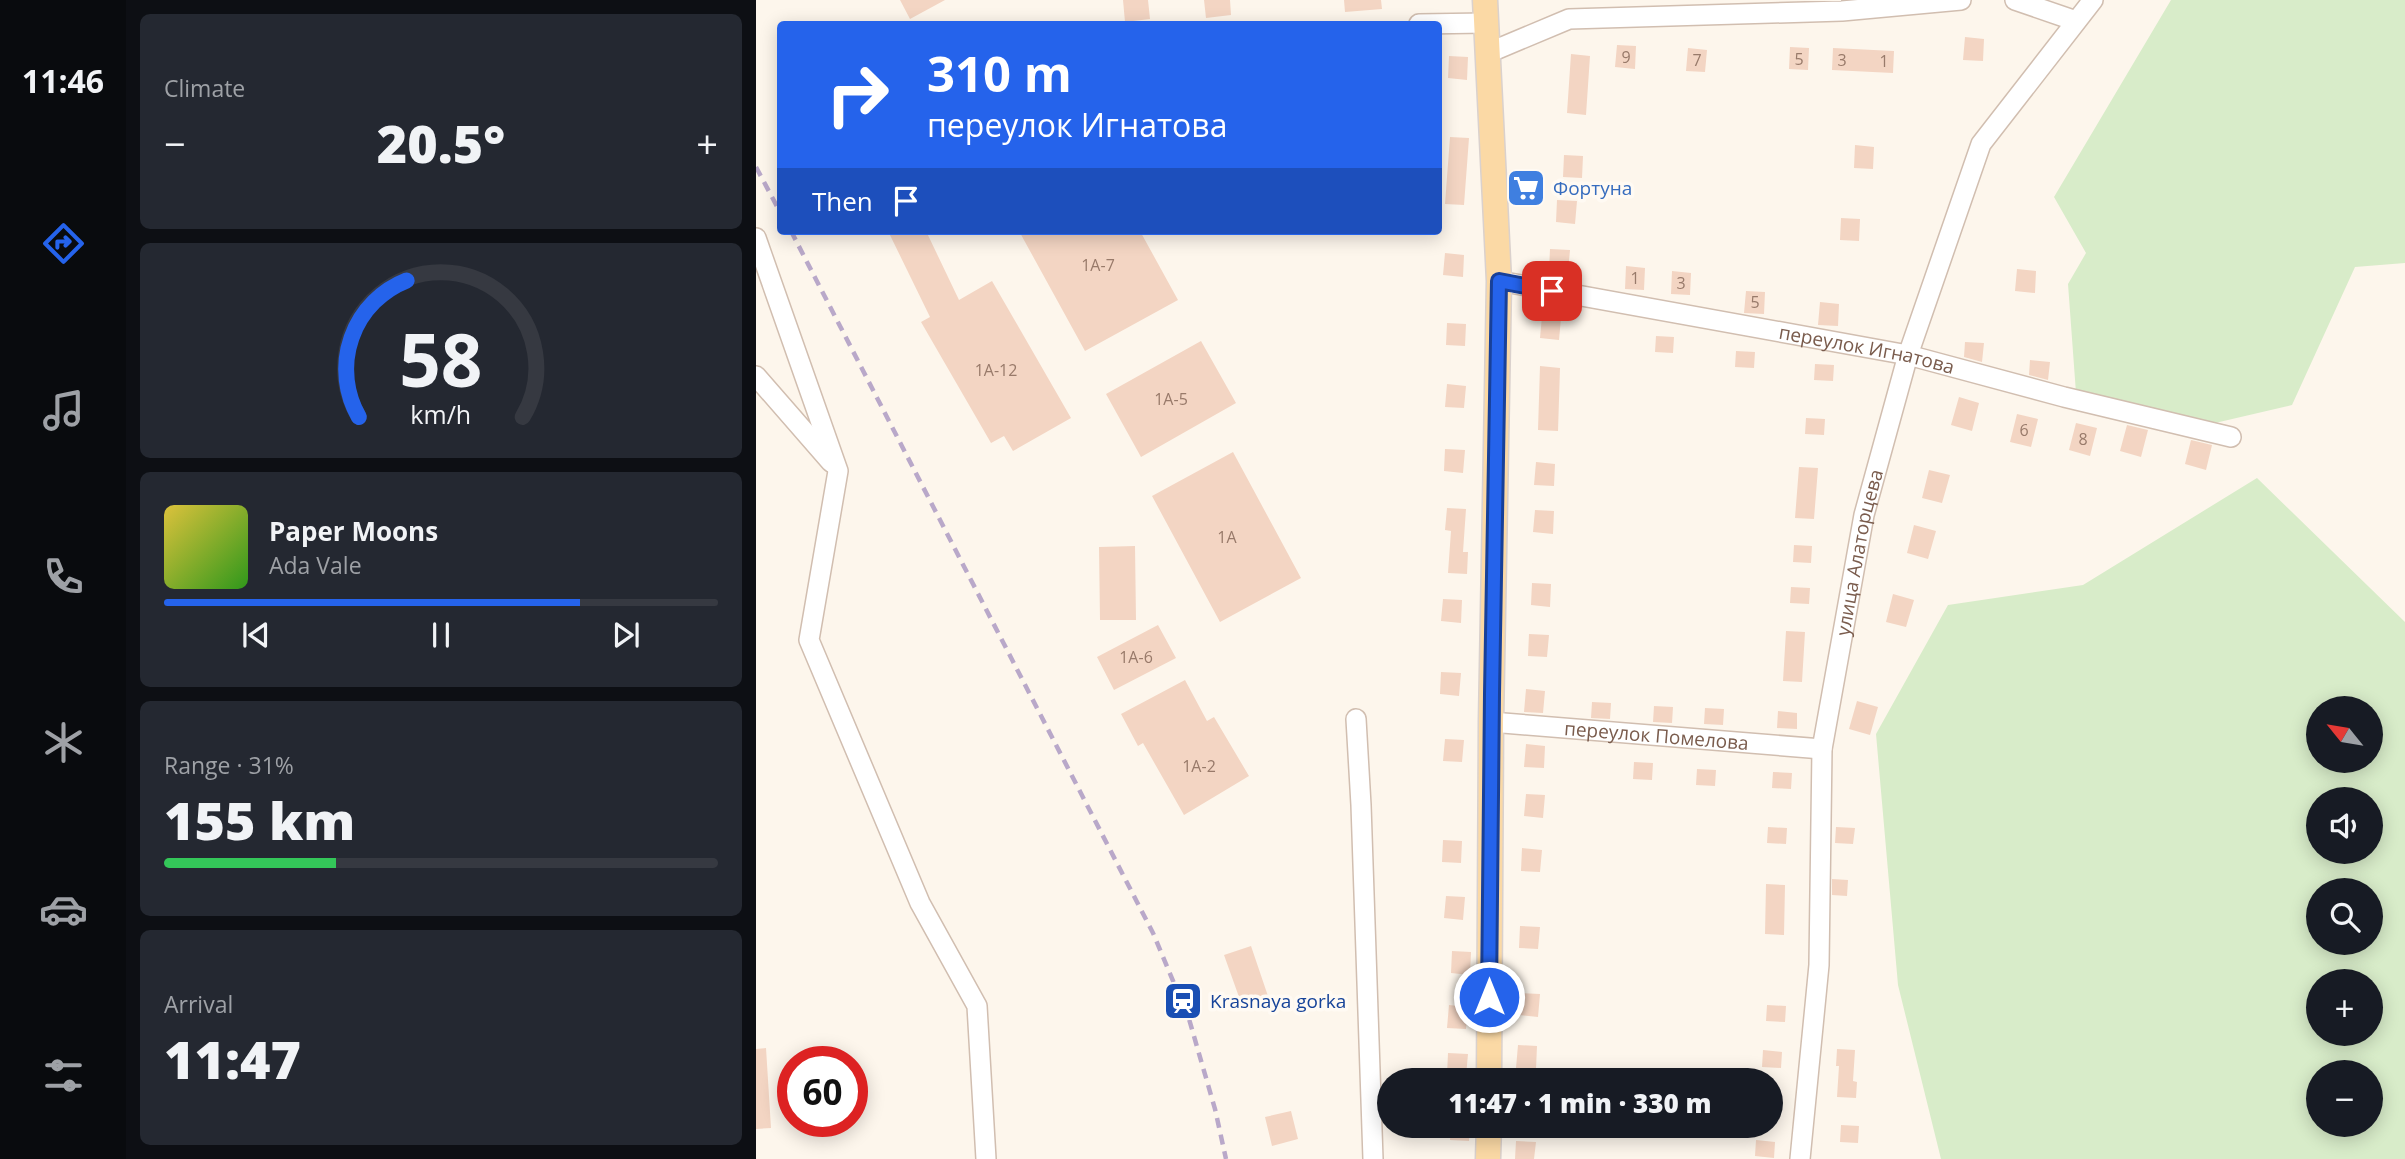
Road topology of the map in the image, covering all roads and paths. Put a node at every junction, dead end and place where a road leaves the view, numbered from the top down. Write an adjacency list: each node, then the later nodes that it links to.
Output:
1 (1961, 0): 7 (street)
2 (2015, 0): 6 (street)
3 (2093, 0): 6 (street, улица Алаторцева)
4 (1486, 12): 5 (street); 7 (main road)
5 (1436, 21)
6 (2076, 21): 10 (street, улица Алаторцева)
7 (1488, 53): 9 (main road)
8 (756, 238): 13 (street)
9 (1499, 281): 10 (street, переулок Игнатова); 15 (main road)
10 (1908, 355): 12 (street, переулок Игнатова); 16 (street, улица Алаторцева)
11 (756, 376): 13 (street)
12 (2231, 437)
13 (838, 471): 19 (street)
14 (1356, 719): 20 (street)
15 (1491, 722): 16 (street, переулок Помелова); 17 (main road)
16 (1822, 749): 22 (street, улица Алаторцева)
17 (1489, 1068)
18 (1489, 1138): 21 (main road)
19 (986, 1159)
20 (1373, 1159)
21 (1488, 1159)
22 (1800, 1159)

